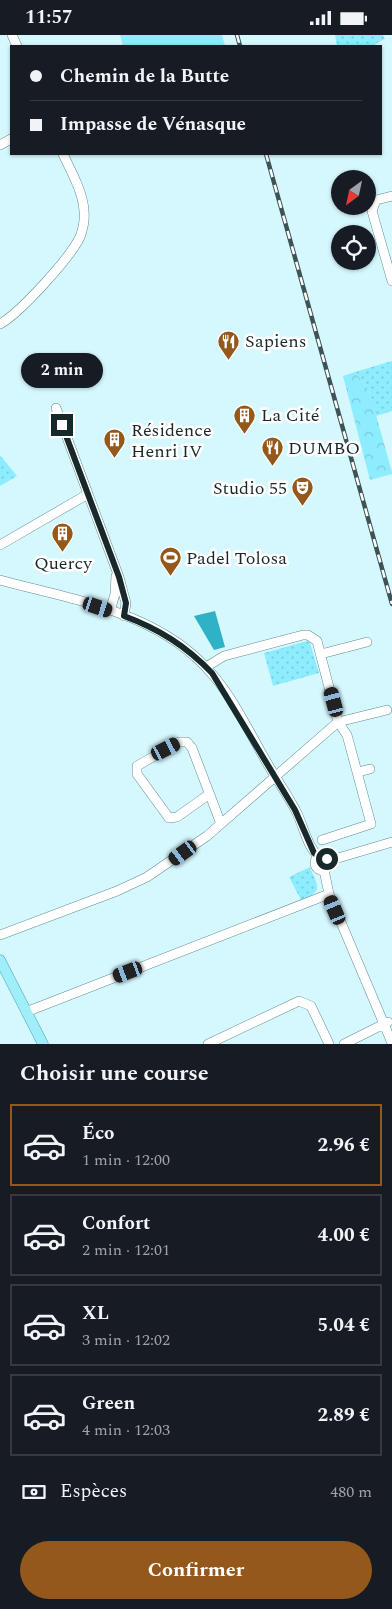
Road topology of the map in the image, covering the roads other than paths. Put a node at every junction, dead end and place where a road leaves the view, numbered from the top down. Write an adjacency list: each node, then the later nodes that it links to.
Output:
1 (63, 155): 4 (street)
2 (392, 196): 3 (street)
3 (392, 281)
4 (0, 325)
5 (56, 408): 6 (street)
6 (88, 494): 7 (street); 8 (street)
7 (0, 545)
8 (114, 564): 10 (street); 11 (street)
9 (0, 580): 10 (street)
10 (110, 611): 11 (street)
11 (124, 616): 14 (street)
12 (367, 642): 13 (street)
13 (321, 654): 14 (street); 16 (street)
14 (206, 667): 19 (street)
15 (387, 710): 16 (street)
16 (338, 722): 18 (street); 19 (street)
17 (370, 769): 18 (street)
18 (358, 772): 22 (street)
19 (277, 775): 21 (street); 24 (street)
20 (208, 795): 20 (street); 21 (street)
21 (221, 824): 28 (street)
22 (322, 840)
23 (392, 842): 25 (street)
24 (319, 857): 25 (street); 26 (street)
25 (328, 861): 26 (street)
26 (324, 870): 27 (street)
27 (329, 895): 30 (street); 31 (street)
28 (0, 935)
29 (0, 960): 30 (main road)
30 (26, 1012): 33 (main road)
31 (386, 1023): 32 (street); 36 (street)
32 (392, 1043)
33 (43, 1044)
34 (208, 1044): 35 (street)
35 (329, 1044)
36 (344, 1044)

